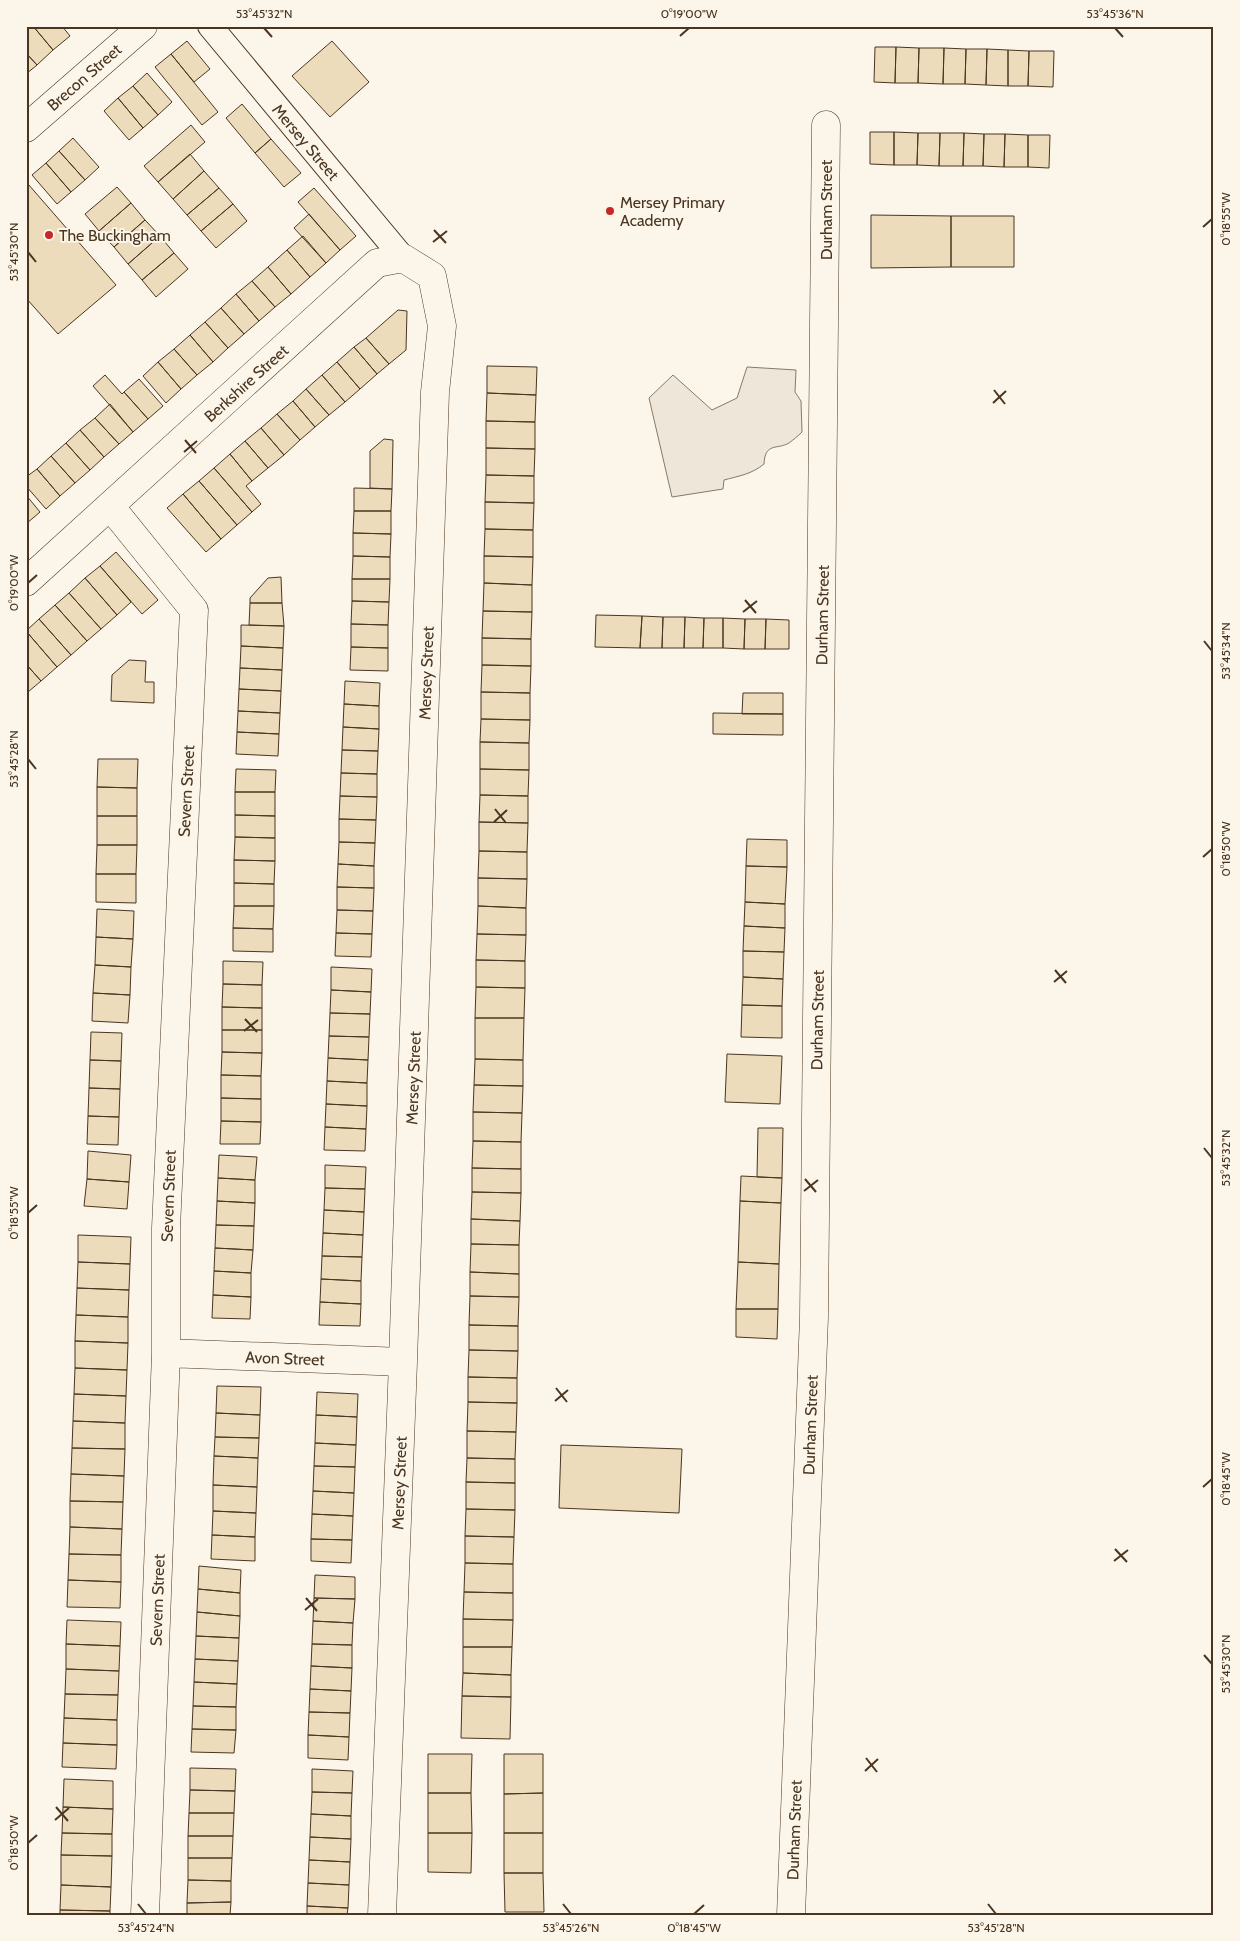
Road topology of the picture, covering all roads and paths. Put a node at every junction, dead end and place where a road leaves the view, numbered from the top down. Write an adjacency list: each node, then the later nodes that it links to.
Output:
1 (143, 26): 4 (street, Brecon Street)
2 (210, 26): 5 (street, Mersey Street)
3 (826, 125): 12 (street, Durham Street)
4 (26, 128)
5 (403, 258): 6 (street, Berkshire Street); 9 (street, Mersey Street)
6 (110, 506): 7 (street, Berkshire Street); 8 (street, Severn Street)
7 (26, 582)
8 (166, 1354): 9 (street, Avon Street); 10 (street, Severn Street)
9 (403, 1362): 11 (street, Mersey Street)
10 (145, 1915)
11 (382, 1915)
12 (791, 1915)

